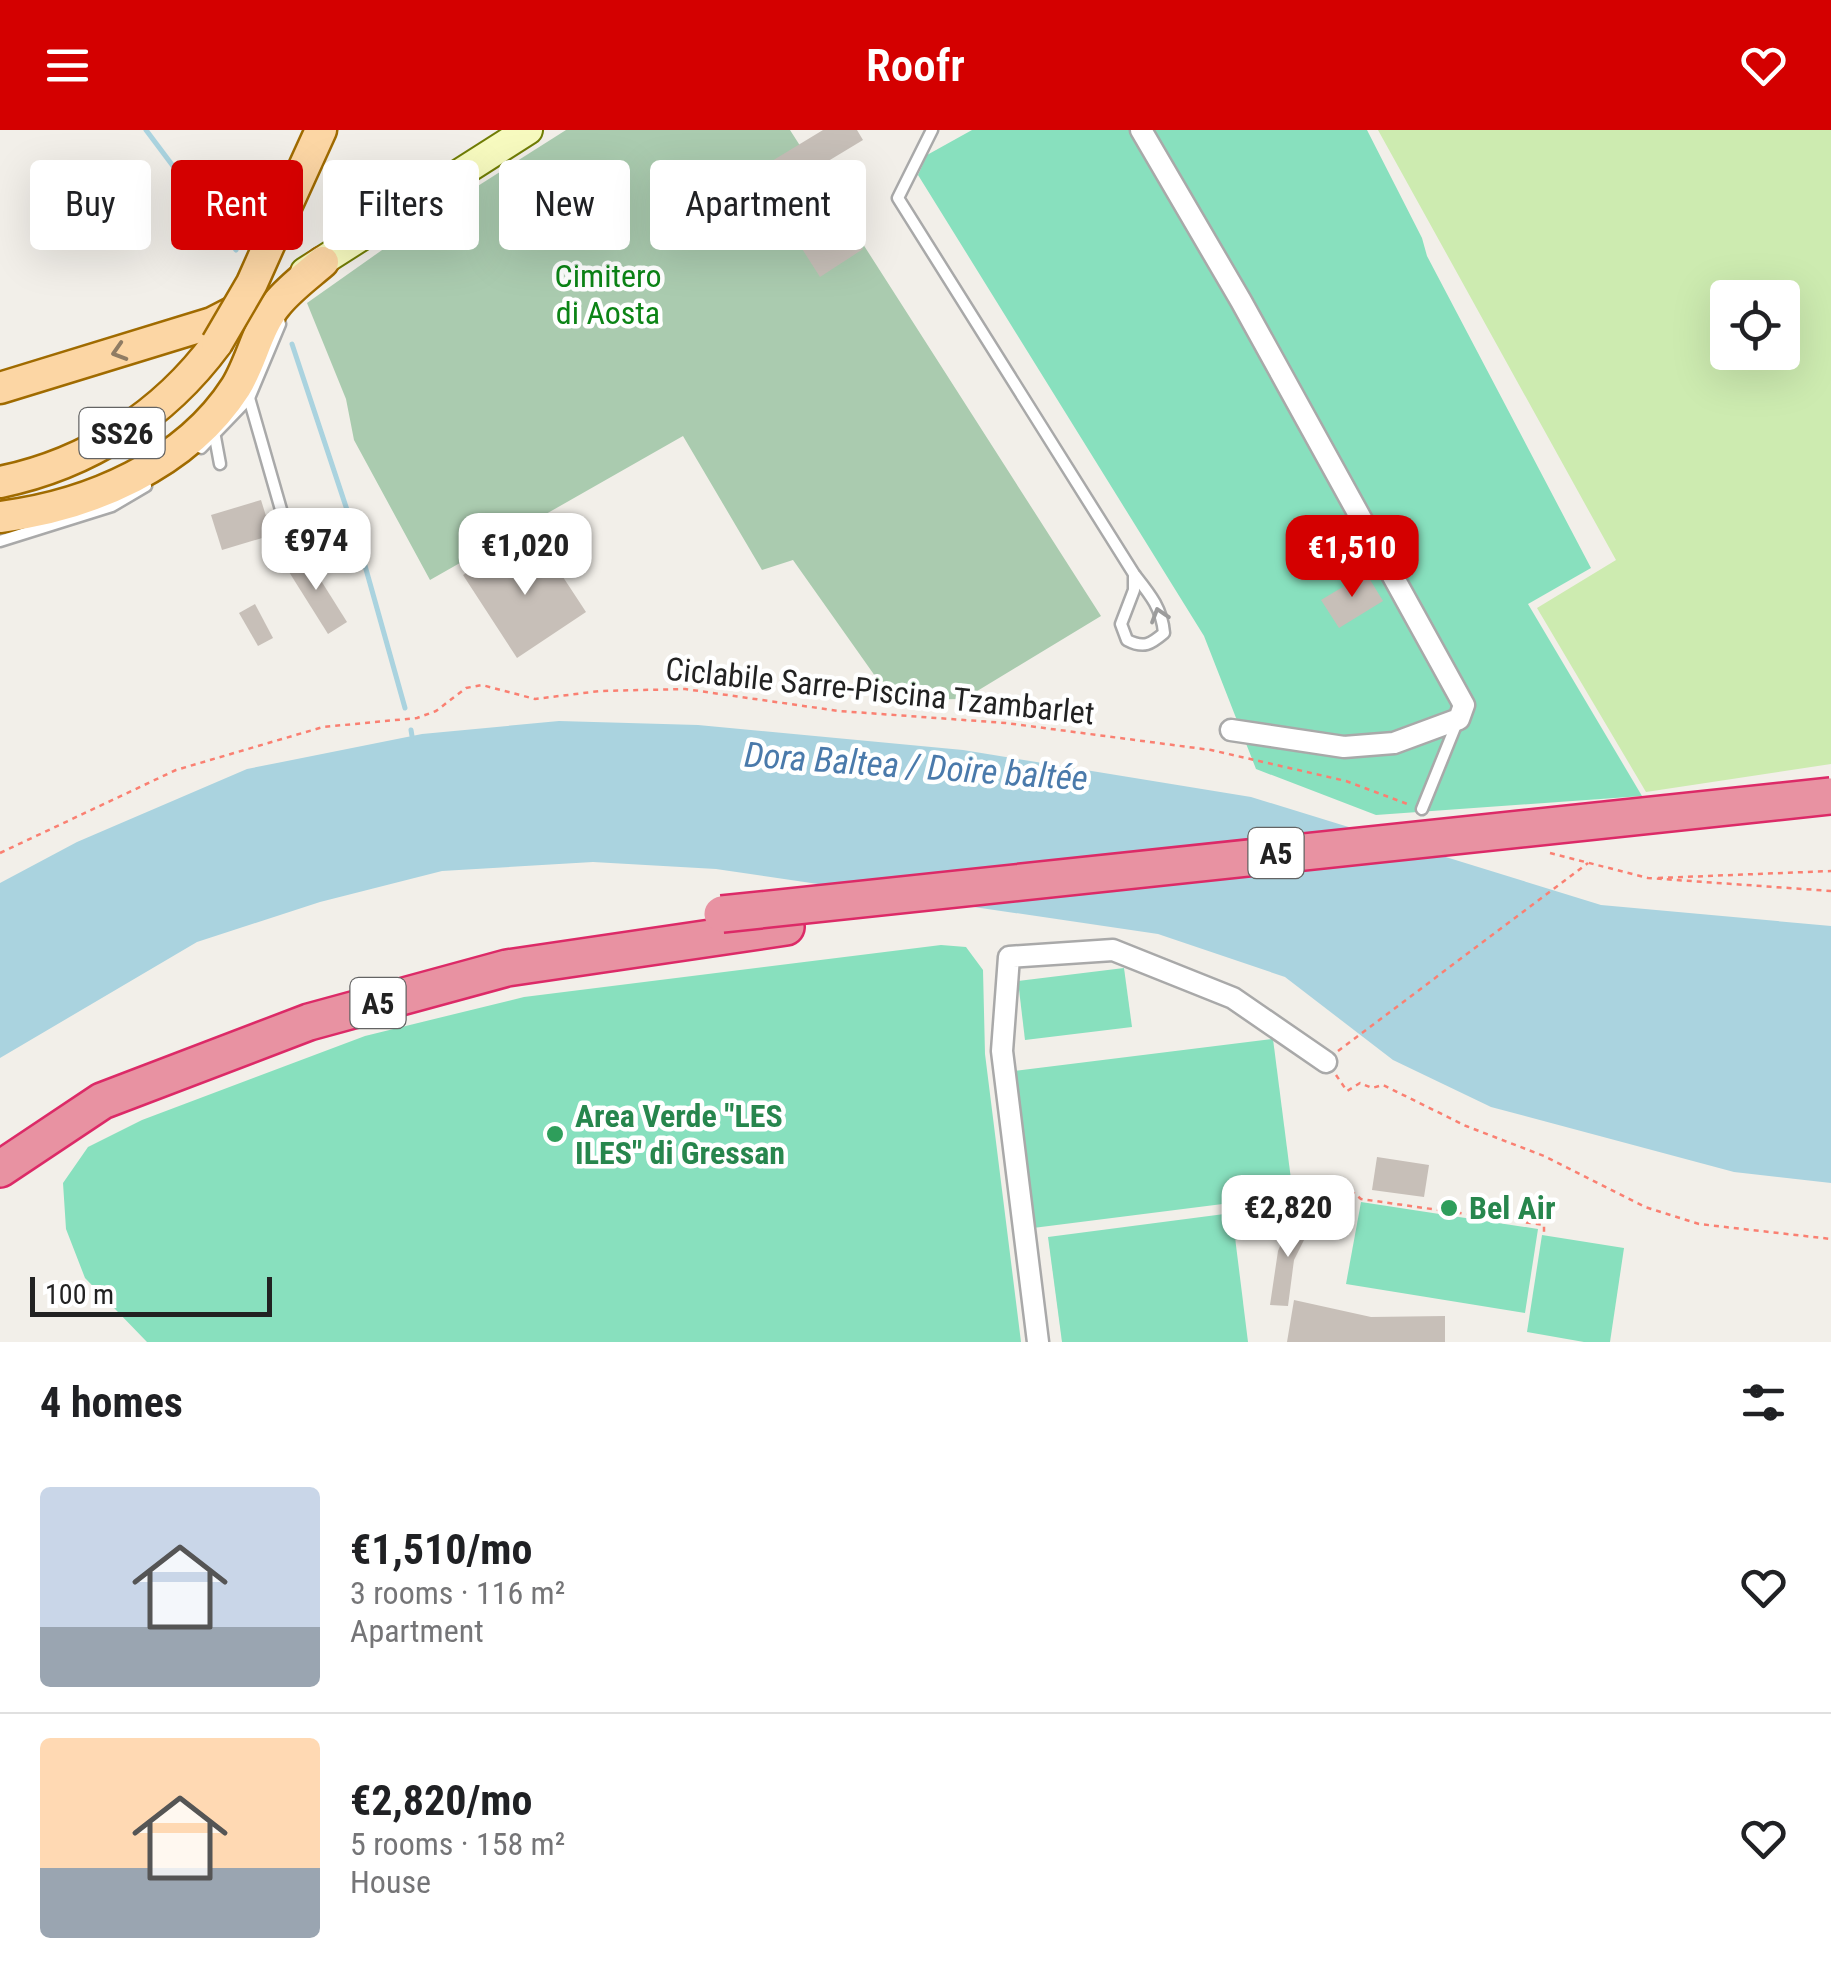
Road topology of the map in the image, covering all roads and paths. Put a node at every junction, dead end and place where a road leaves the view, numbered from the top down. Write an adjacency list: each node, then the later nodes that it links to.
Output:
1 (321, 130): 13 (main road, SS26, bridge)
2 (528, 130): 5 (street)
3 (932, 130): 17 (lane)
4 (1141, 130): 18 (street)
5 (323, 262): 6 (main road)
6 (267, 304): 7 (main road, one-way to 7); 8 (lane); 14 (main road)
7 (0, 388)
8 (250, 398): 9 (lane); 15 (lane)
9 (215, 437): 10 (lane); 11 (lane)
10 (185, 460)
11 (220, 464)
12 (155, 481): 16 (lane)
13 (0, 482)
14 (0, 518)
15 (286, 526)
16 (0, 541)
17 (1134, 574): 17 (lane, one-way to 17)
18 (1459, 719): 19 (street); 21 (lane)
19 (1231, 730)
20 (1831, 796): 28 (highway, A5, bridge)
21 (1422, 809): 23 (path, Ciclabile Sarre-Piscina Tzambarlet)
22 (1831, 816): 29 (highway, A5)
23 (0, 853)
24 (1831, 871): 25 (path)
25 (1648, 878): 26 (path); 27 (path)
26 (1831, 892)
27 (1330, 1058): 32 (path); 33 (street)
28 (0, 1144)
29 (0, 1169)
30 (1343, 1184): 31 (path)
31 (1544, 1235)
32 (1831, 1239)
33 (1038, 1342)

